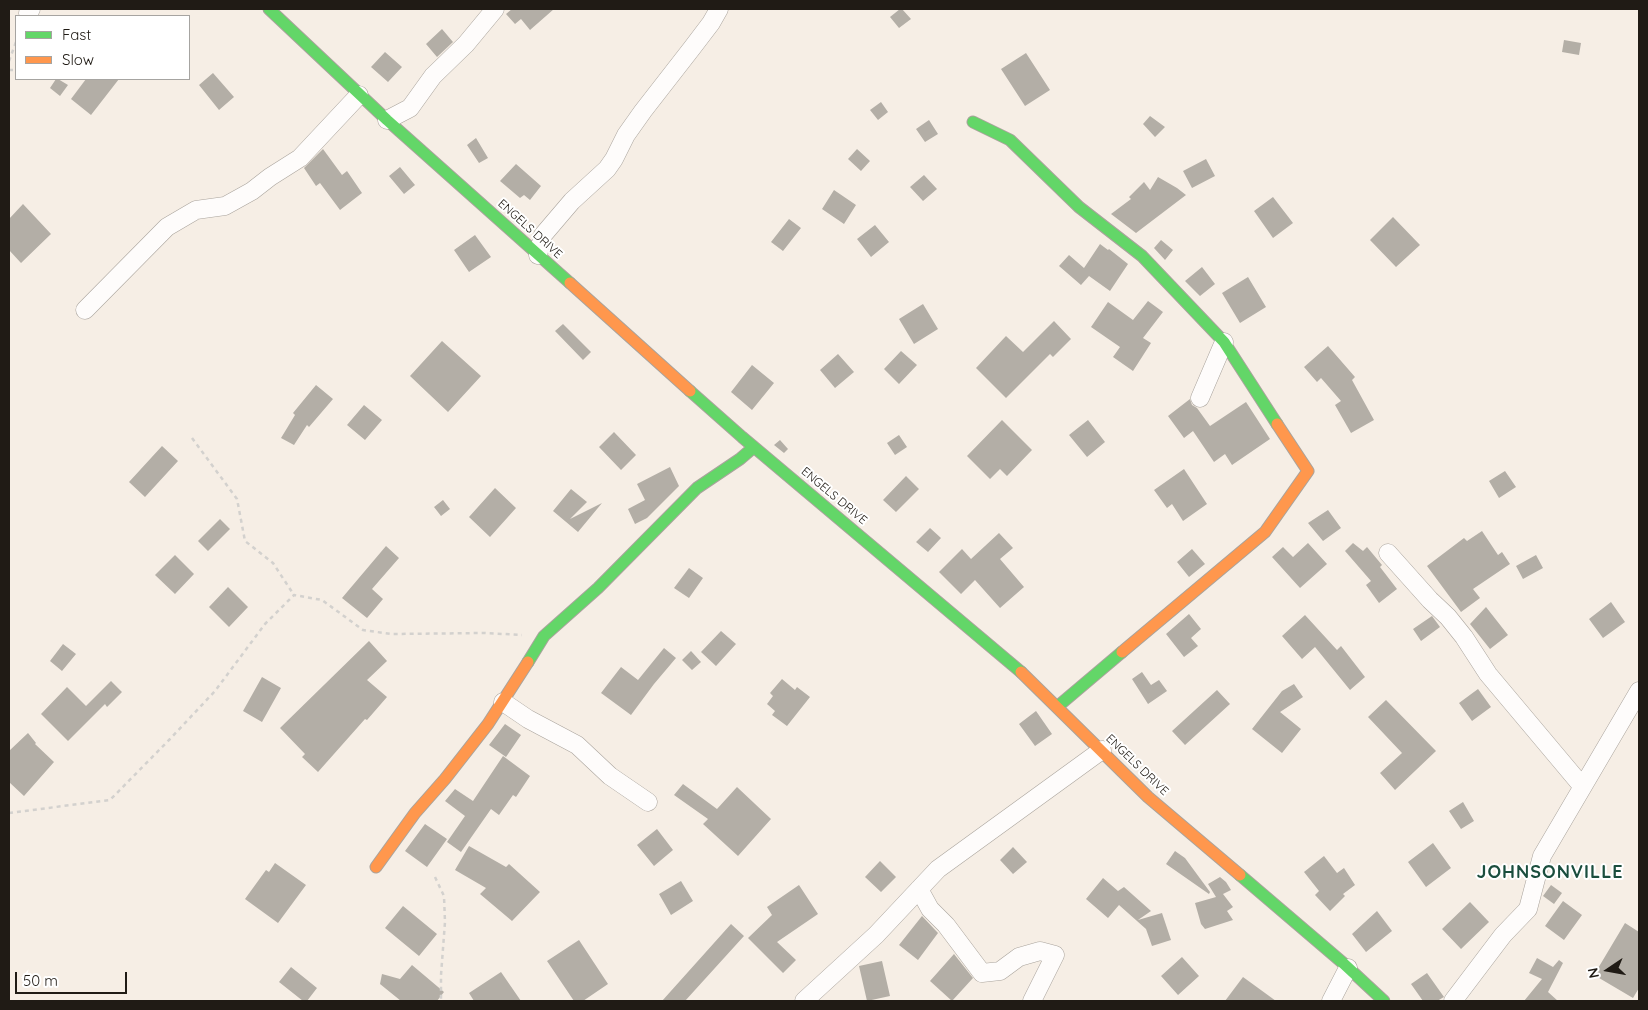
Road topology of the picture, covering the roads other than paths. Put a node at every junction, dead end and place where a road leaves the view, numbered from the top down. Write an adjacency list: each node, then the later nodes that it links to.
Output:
1 (269, 9): 4 (street, ENGELS DRIVE)
2 (495, 9): 5 (street)
3 (718, 9): 7 (street)
4 (359, 95): 5 (street, ENGELS DRIVE); 8 (street)
5 (387, 120): 7 (street, ENGELS DRIVE)
6 (973, 122): 9 (street)
7 (538, 255): 11 (street, ENGELS DRIVE)
8 (85, 310)
9 (1224, 342): 10 (street); 15 (street)
10 (1200, 398)
11 (754, 446): 14 (street); 15 (street, ENGELS DRIVE)
12 (1388, 553): 17 (street)
13 (1639, 691): 17 (street)
14 (503, 702): 18 (street); 19 (street)
15 (1057, 707): 16 (street, ENGELS DRIVE)
16 (1102, 750): 20 (street); 21 (street, ENGELS DRIVE)
17 (1582, 786): 26 (street)
18 (648, 802)
19 (376, 866)
20 (919, 889): 22 (street); 23 (street)
21 (1348, 968): 24 (street); 25 (street, ENGELS DRIVE)
22 (804, 1001)
23 (1032, 1001)
24 (1331, 1001)
25 (1384, 1001)
26 (1454, 1001)

